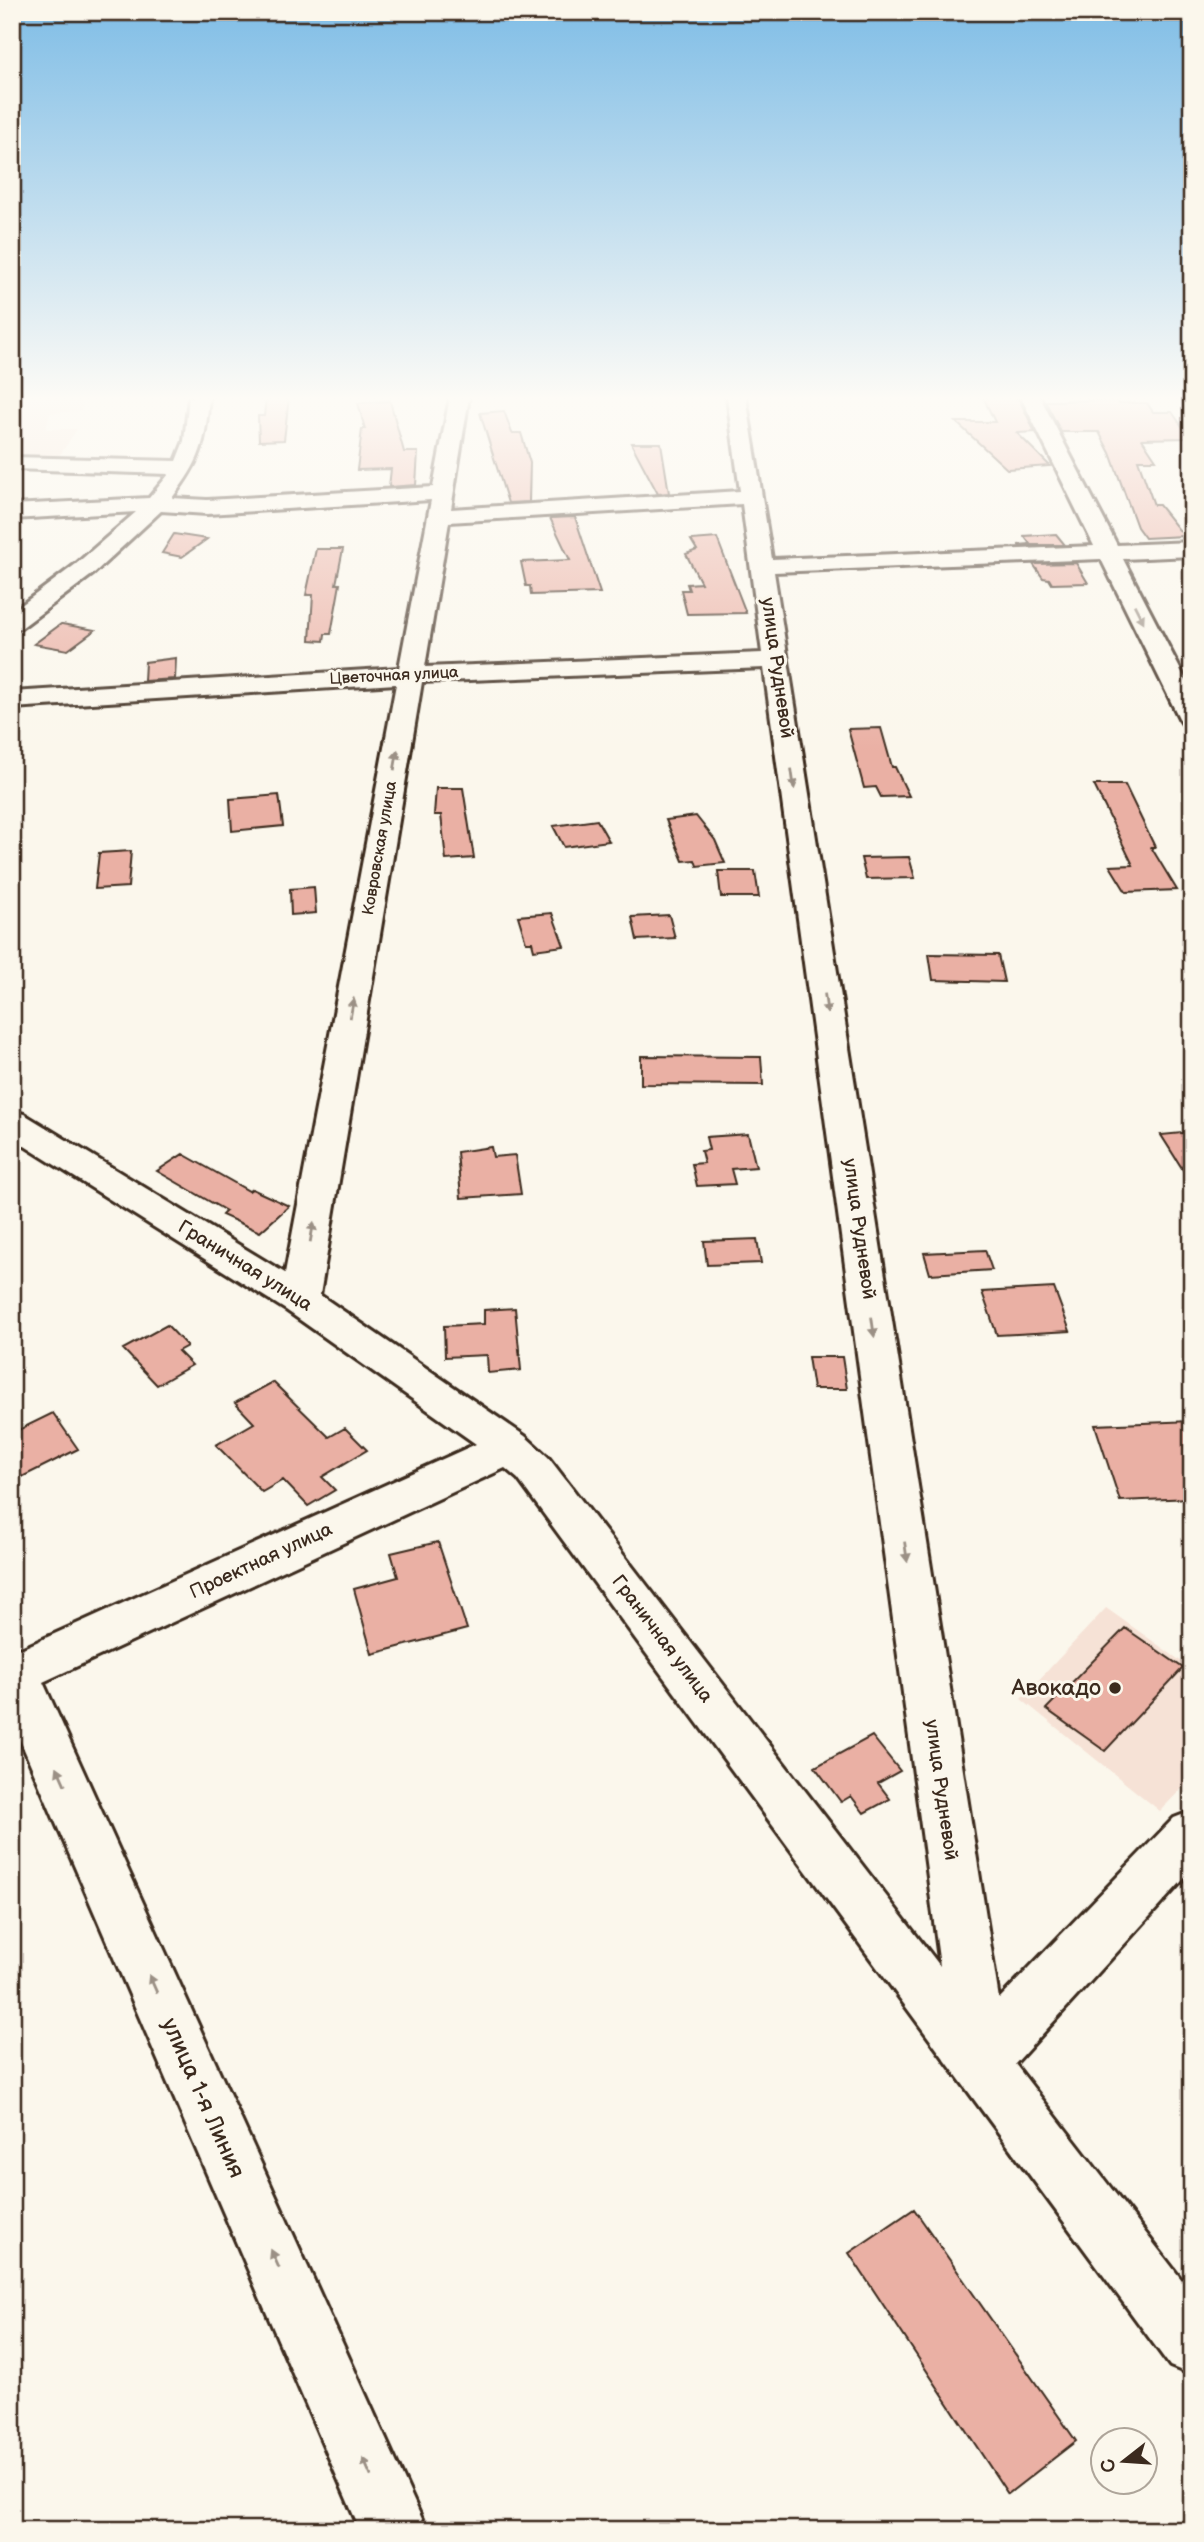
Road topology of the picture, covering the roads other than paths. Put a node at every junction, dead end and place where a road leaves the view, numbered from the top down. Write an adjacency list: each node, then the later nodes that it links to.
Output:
1 (144, 516): 8 (street)
2 (439, 516): 12 (street, Ковровская улица)
3 (755, 516): 7 (street, улица Рудневой)
4 (1091, 516): 6 (street)
5 (1192, 549): 6 (street)
6 (1109, 552): 7 (street); 14 (street, one-way to 14)
7 (762, 566): 11 (street, улица Рудневой)
8 (54, 595): 9 (street); 10 (street)
9 (12, 598)
10 (12, 622)
11 (776, 660): 12 (street, Цветочная улица); 20 (street, улица Рудневой, one-way to 20)
12 (411, 675): 13 (street, Цветочная улица); 16 (street, Ковровская улица, one-way to 12)
13 (12, 700)
14 (1192, 718)
15 (12, 1122): 16 (street, Граничная улица)
16 (300, 1300): 17 (street, Граничная улица)
17 (510, 1447): 18 (street, Проектная улица); 20 (street, Граничная улица)
18 (13, 1672): 22 (street, улица 1-я Линия, one-way to 18)
19 (1192, 1834): 20 (street)
20 (981, 2062): 21 (street, Граничная улица)
21 (1192, 2344)
22 (394, 2530)

